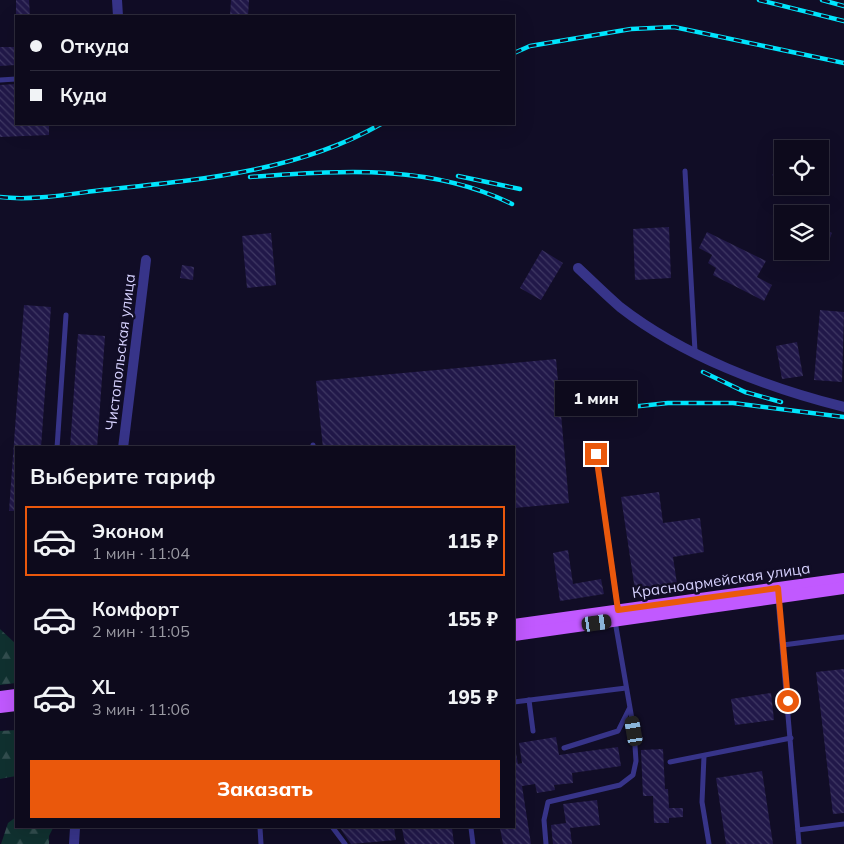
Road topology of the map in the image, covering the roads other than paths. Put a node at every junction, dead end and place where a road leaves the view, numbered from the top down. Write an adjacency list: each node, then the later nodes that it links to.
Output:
1 (117, 0): 2 (street)
2 (118, 15)
3 (15, 79): 4 (lane)
4 (0, 80)
5 (685, 171): 9 (lane)
6 (146, 260): 12 (street, Чистопольская улица)
7 (578, 268): 9 (street)
8 (66, 315): 11 (lane)
9 (695, 352): 10 (street)
10 (844, 407)
11 (56, 446)
12 (123, 446)
13 (596, 454): 17 (lane)
14 (844, 579): 16 (main road, Красноармейская улица)
15 (844, 588): 16 (main road, Красноармейская улица)
16 (778, 593): 17 (main road, Красноармейская улица); 21 (lane)
17 (616, 615): 18 (main road, Красноармейская улица); 19 (main road, Красноармейская улица); 22 (lane)
18 (515, 625)
19 (515, 635)
20 (844, 637): 21 (lane)
21 (783, 645): 31 (lane)
22 (626, 688): 25 (lane); 29 (lane)
23 (15, 695): 24 (main road)
24 (0, 697)
25 (529, 700): 26 (lane); 30 (lane)
26 (515, 702)
27 (15, 704): 28 (main road)
28 (0, 707)
29 (630, 709): 32 (lane); 45 (lane)
30 (533, 731)
31 (791, 738): 33 (lane); 40 (lane)
32 (564, 748)
33 (704, 756): 34 (lane); 46 (lane)
34 (670, 762)
35 (844, 824): 40 (lane)
36 (75, 828): 41 (street)
37 (260, 828): 42 (lane)
38 (333, 828): 43 (lane)
39 (471, 828): 44 (lane)
40 (798, 830): 47 (lane)
41 (74, 844)
42 (261, 844)
43 (345, 844)
44 (473, 844)
45 (546, 844)
46 (710, 844)
47 (799, 844)

